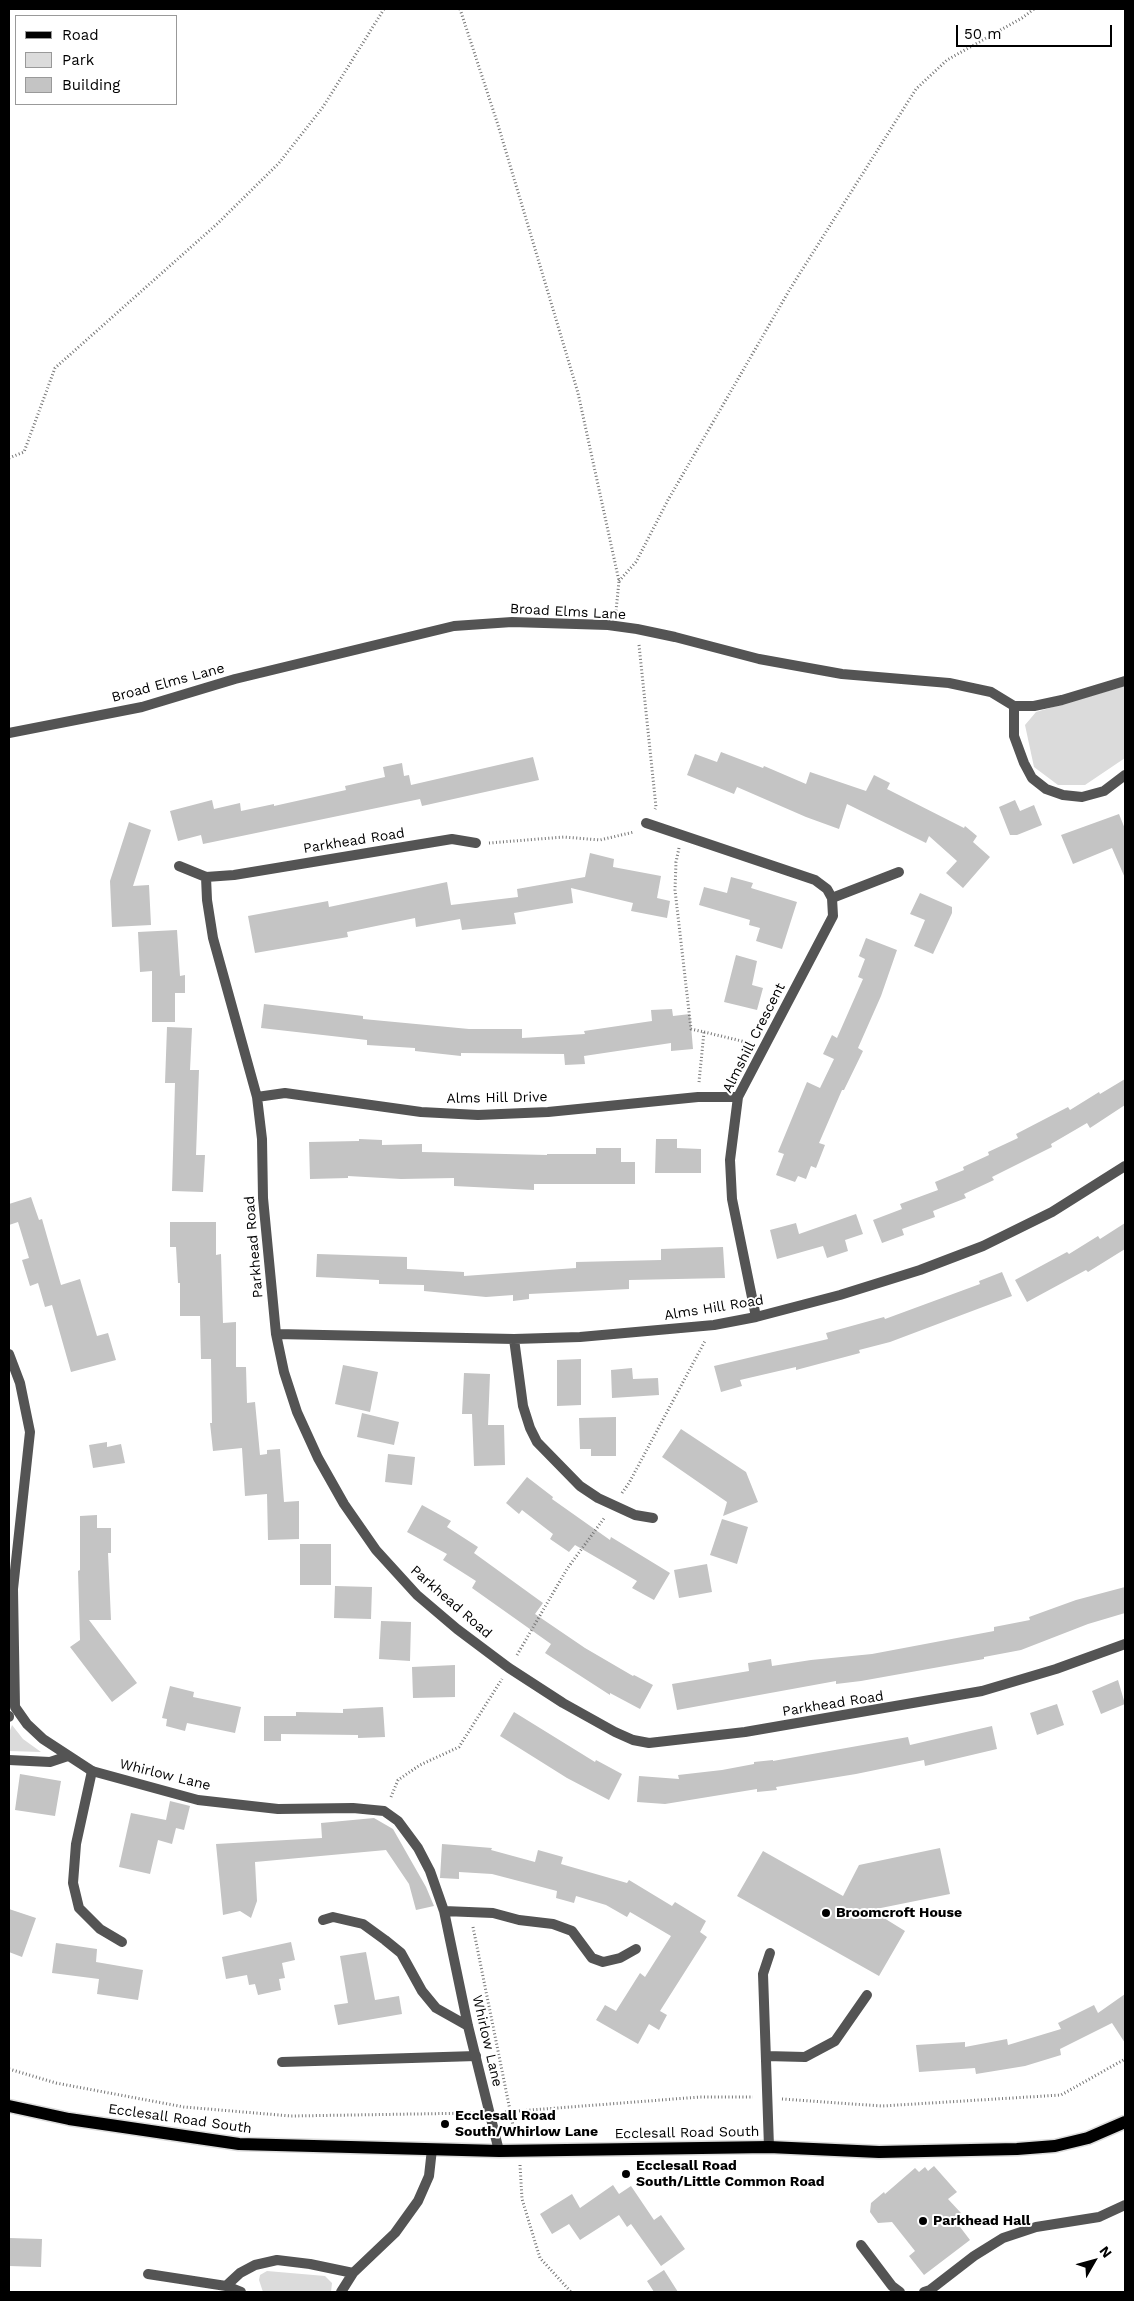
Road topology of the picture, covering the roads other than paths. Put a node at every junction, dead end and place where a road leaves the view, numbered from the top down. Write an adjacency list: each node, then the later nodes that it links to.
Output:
1 (1125, 681): 2 (street)
2 (1014, 706): 3 (street, Broad Elms Lane); 4 (street)
3 (9, 733)
4 (1125, 775)
5 (646, 823): 10 (street)
6 (476, 843): 9 (street, Parkhead Road)
7 (179, 866): 9 (street, Parkhead Road)
8 (898, 872): 10 (street)
9 (206, 877): 11 (street, Parkhead Road)
10 (832, 898): 12 (street, Almshill Crescent)
11 (257, 1097): 12 (street, Alms Hill Drive); 15 (street, Parkhead Road)
12 (738, 1097): 14 (street, Almshill Crescent)
13 (1125, 1166): 14 (street, Alms Hill Road)
14 (756, 1317): 16 (street, Alms Hill Road)
15 (276, 1334): 16 (street, Alms Hill Road); 19 (street, Parkhead Road)
16 (514, 1339): 18 (street)
17 (9, 1354): 20 (street)
18 (653, 1518)
19 (1125, 1644)
20 (15, 1707): 21 (street); 22 (street, Whirlow Lane)
21 (9, 1717)
22 (68, 1756): 23 (street); 24 (street, Whirlow Lane)
23 (9, 1760)
24 (92, 1771): 25 (street, Whirlow Lane); 27 (street)
25 (444, 1911): 28 (street); 31 (street, Whirlow Lane)
26 (323, 1920): 31 (street)
27 (122, 1942)
28 (636, 1949)
29 (770, 1954): 33 (street)
30 (867, 1995): 33 (street)
31 (468, 2026): 32 (street, Whirlow Lane)
32 (476, 2056): 34 (street); 39 (street, Whirlow Lane)
33 (766, 2056): 37 (street)
34 (282, 2062)
35 (9, 2106): 38 (main road, Ecclesall Road South)
36 (1125, 2122): 37 (main road, Ecclesall Road South)
37 (769, 2147): 39 (main road, Ecclesall Road South)
38 (432, 2149): 39 (main road, Ecclesall Road South); 42 (street)
39 (499, 2151)
40 (1125, 2204): 48 (street)
41 (861, 2245): 47 (street)
42 (353, 2273): 44 (street); 46 (street)
43 (148, 2274): 44 (street)
44 (226, 2286): 45 (street)
45 (241, 2292)
46 (341, 2292)
47 (900, 2292)
48 (924, 2292)

